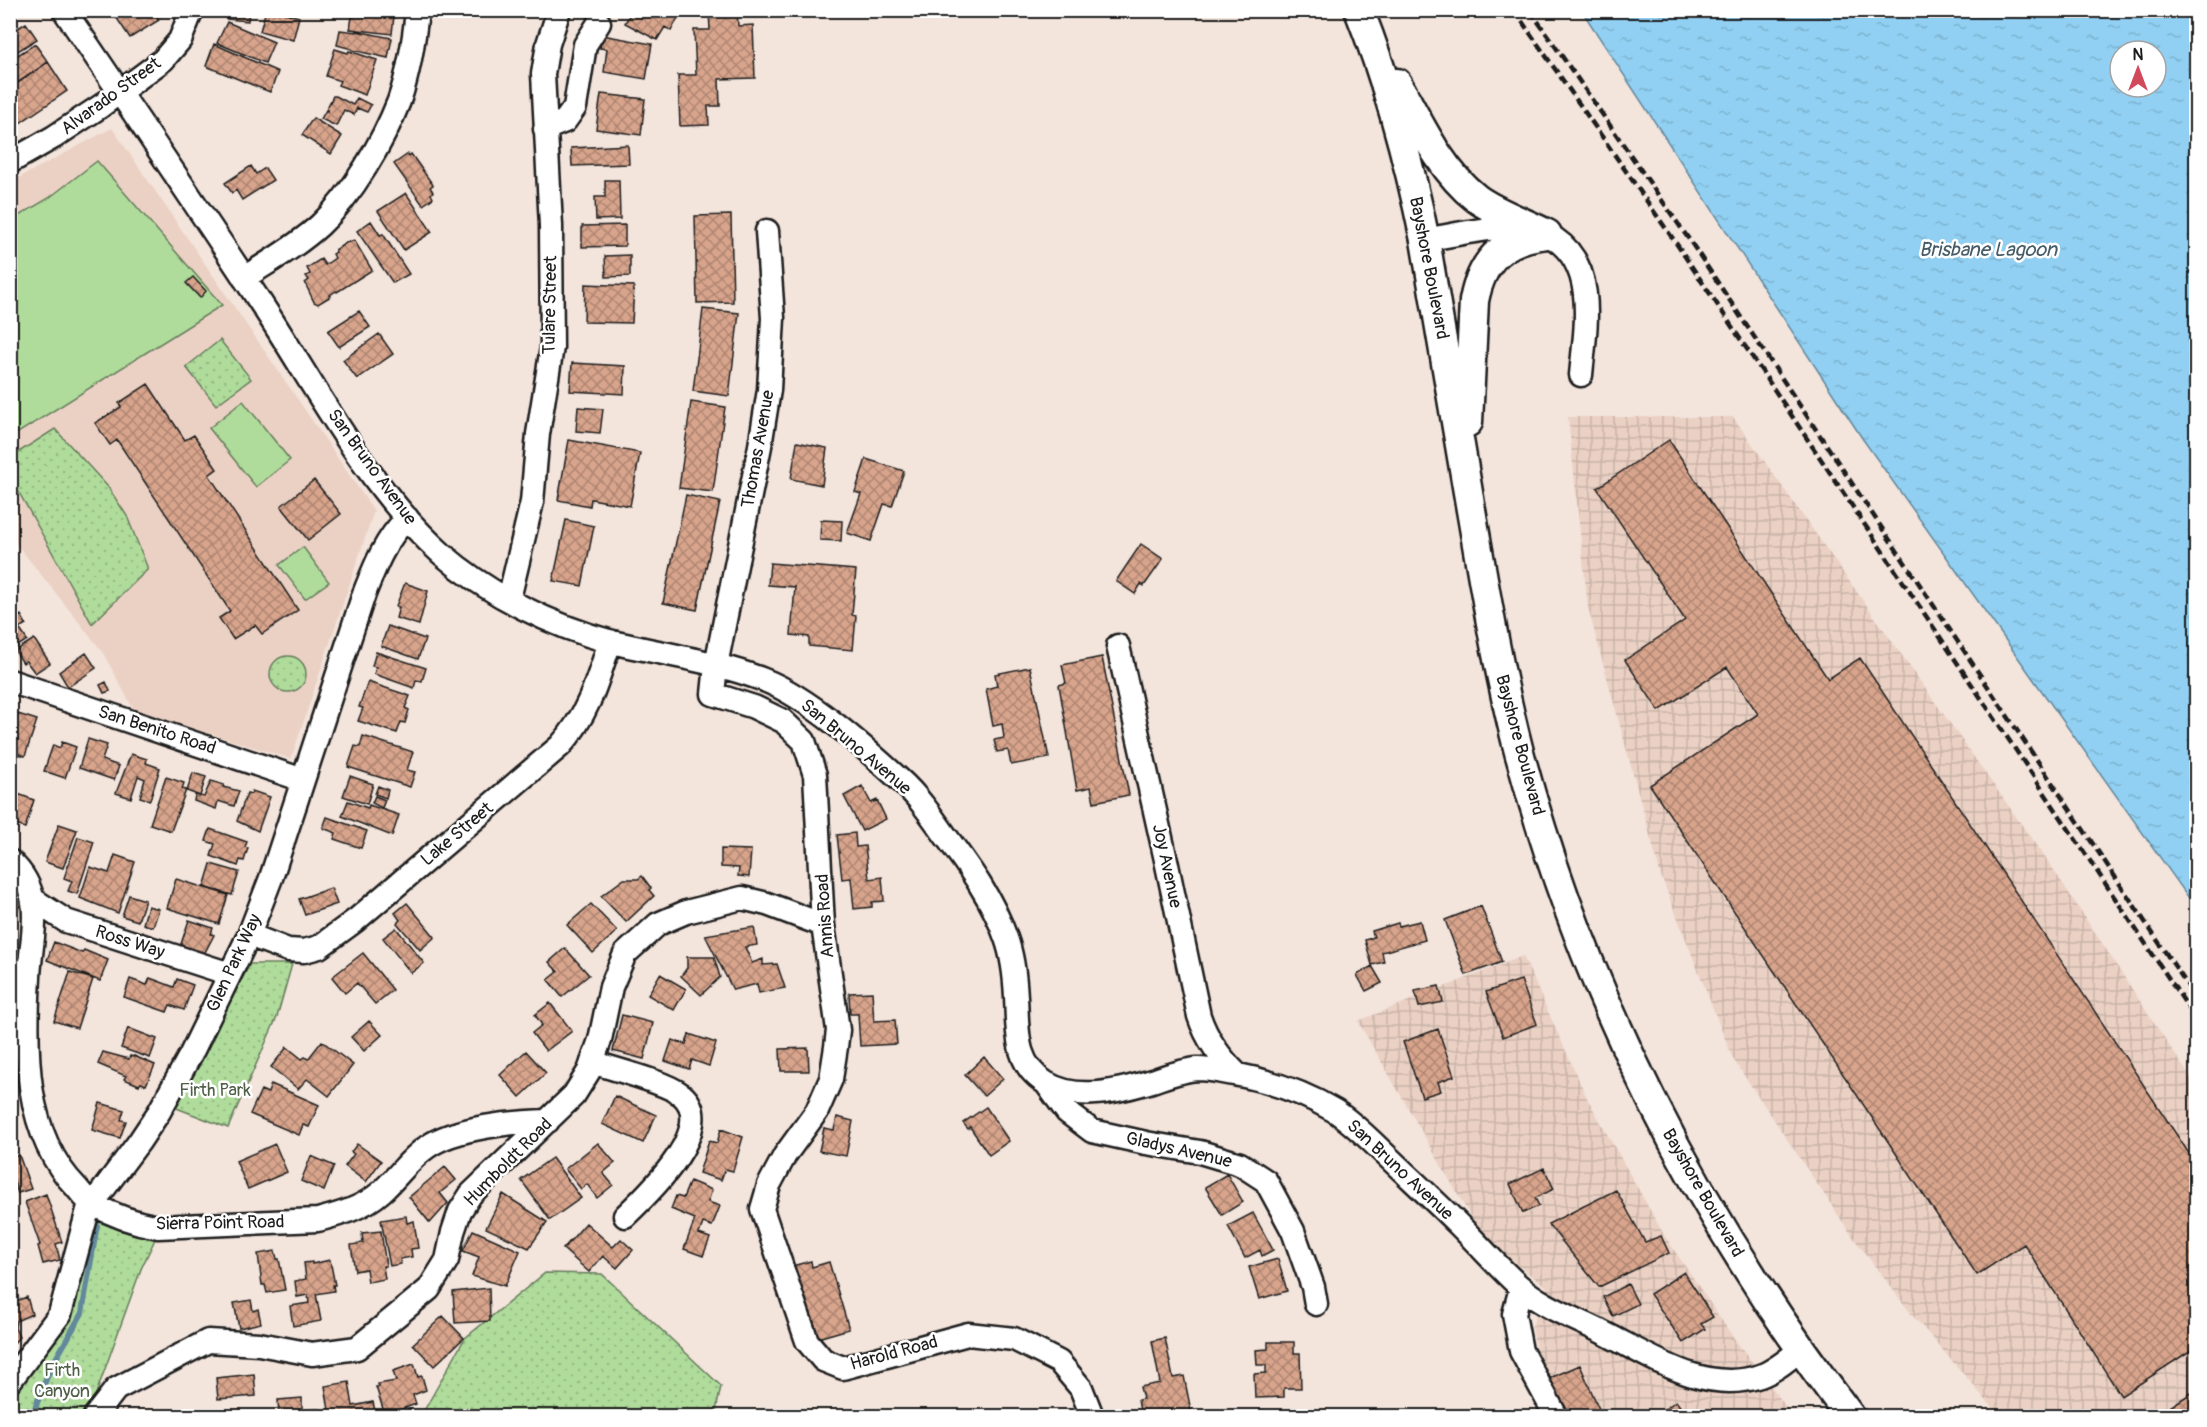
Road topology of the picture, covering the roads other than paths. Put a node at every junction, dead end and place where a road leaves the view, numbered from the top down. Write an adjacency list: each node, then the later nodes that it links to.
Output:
1 (64, 10): 8 (street, San Bruno Avenue)
2 (192, 10): 8 (street, Alvarado Street)
3 (417, 10): 14 (street)
4 (559, 10): 9 (street, Tulare Street)
5 (1359, 10): 7 (main road, Bayshore Boulevard)
6 (599, 23): 9 (street)
7 (1370, 38): 12 (main road); 13 (main road, Bayshore Boulevard)
8 (121, 93): 10 (street, Alvarado Street); 14 (street, San Bruno Avenue)
9 (545, 129): 18 (street, Tulare Street)
10 (10, 162)
11 (767, 231): 21 (street, Thomas Avenue)
12 (1547, 234): 13 (street); 15 (street); 16 (main road)
13 (1425, 240): 16 (main road, Bayshore Boulevard)
14 (244, 278): 17 (street, San Bruno Avenue)
15 (1581, 375)
16 (1465, 476): 38 (main road, Bayshore Boulevard)
17 (407, 518): 18 (street, San Bruno Avenue); 23 (street, Glen Park Way)
18 (509, 599): 19 (street, San Bruno Avenue)
19 (610, 641): 21 (street, San Bruno Avenue); 27 (street, Lake Street)
20 (1118, 646): 30 (street, Joy Avenue)
21 (716, 665): 26 (street, Annis Road); 31 (street, San Bruno Avenue)
22 (10, 681): 23 (street, San Benito Road)
23 (303, 780): 27 (street, Glen Park Way)
24 (10, 861): 25 (street, Sierra Point Road)
25 (34, 900): 28 (street, Ross Way); 33 (street, Sierra Point Road)
26 (823, 925): 29 (street, Humboldt Road); 34 (street, Annis Road)
27 (249, 934): 28 (street, Glen Park Way)
28 (230, 974): 33 (street, Glen Park Way)
29 (592, 1062): 32 (street, Humboldt Road); 35 (street)
30 (1238, 1075): 31 (street, San Bruno Avenue); 36 (street, San Bruno Avenue)
31 (1046, 1083): 37 (street, Gladys Avenue)
32 (548, 1121): 33 (street, Sierra Point Road); 40 (street, Humboldt Road)
33 (92, 1204): 39 (street, Glen Park Way)
34 (762, 1209): 41 (street, Harold Road)
35 (625, 1216)
36 (1521, 1288): 38 (street, San Bruno Avenue); 42 (street)
37 (1316, 1304)
38 (1800, 1350): 43 (main road, Bayshore Boulevard)
39 (10, 1381)
40 (95, 1416)
41 (1092, 1416)
42 (1556, 1416)
43 (1850, 1416)

